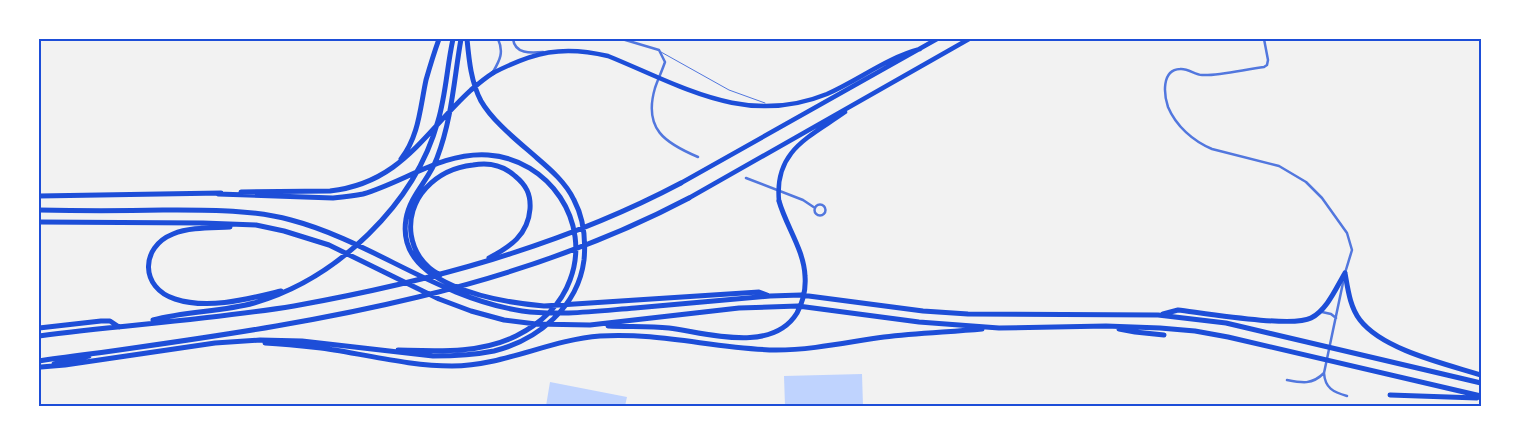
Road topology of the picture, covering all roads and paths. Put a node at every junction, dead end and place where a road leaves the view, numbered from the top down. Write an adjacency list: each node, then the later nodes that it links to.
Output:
1 (439, 39): 18 (highway)
2 (453, 39): 31 (highway)
3 (461, 39): 33 (highway)
4 (467, 39): 46 (highway)
5 (498, 39): 14 (street)
6 (512, 39): 13 (street)
7 (622, 39): 12 (street)
8 (937, 39): 11 (highway)
9 (970, 39): 15 (highway)
10 (1264, 39): 30 (street)
11 (920, 49): 16 (highway); 20 (highway)
12 (659, 50): 16 (lane); 17 (street)
13 (549, 51): 14 (highway); 16 (highway)
14 (492, 73): 18 (highway)
15 (865, 98): 23 (highway); 24 (highway)
16 (769, 107)
17 (698, 158)
18 (395, 166): 21 (highway)
19 (746, 178): 25 (street)
20 (681, 184): 29 (highway)
21 (218, 194): 22 (highway); 46 (highway)
22 (39, 196)
23 (689, 198): 47 (highway)
24 (779, 201): 38 (highway)
25 (815, 208): 25 (street)
26 (39, 210): 32 (highway)
27 (39, 222): 28 (highway)
28 (256, 225): 31 (highway); 38 (highway)
29 (479, 263): 33 (highway); 37 (highway)
30 (1345, 273): 34 (highway); 36 (street); 51 (highway)
31 (291, 288): 37 (highway)
32 (770, 296): 33 (highway); 35 (highway)
33 (544, 306)
34 (1319, 312): 35 (highway); 36 (street)
35 (1158, 315): 53 (highway)
36 (1336, 318): 50 (street)
37 (138, 324): 40 (highway)
38 (590, 325): 42 (highway)
39 (1106, 326): 42 (highway); 43 (highway); 56 (highway)
40 (120, 327): 41 (highway); 44 (highway)
41 (39, 328)
42 (999, 328): 45 (highway)
43 (1164, 335)
44 (40, 336)
45 (202, 345): 46 (highway); 49 (highway)
46 (375, 349)
47 (107, 352): 48 (highway); 49 (highway)
48 (40, 361)
49 (40, 367)
50 (1324, 373): 52 (street); 55 (street)
51 (1481, 375)
52 (1287, 380)
53 (1481, 383)
54 (1390, 395): 56 (highway)
55 (1347, 396)
56 (1481, 397)

